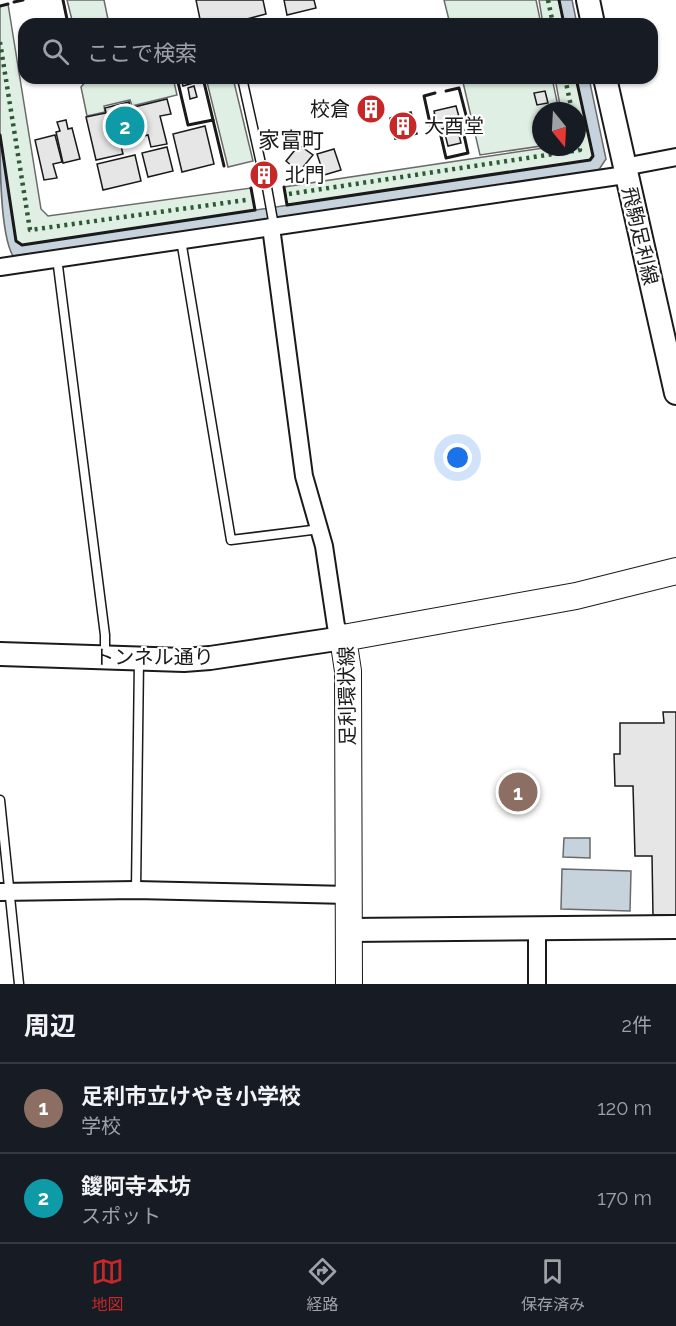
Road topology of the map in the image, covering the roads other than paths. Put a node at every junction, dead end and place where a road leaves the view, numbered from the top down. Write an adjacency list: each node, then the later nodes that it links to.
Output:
1 (588, 0): 2 (street)
2 (592, 18)
3 (243, 84): 6 (lane)
4 (605, 84): 7 (street, 飛駒足利線)
5 (676, 157): 7 (street)
6 (262, 168)
7 (625, 171): 9 (street); 13 (street, 飛駒足利線)
8 (266, 182): 9 (lane)
9 (272, 225): 10 (street); 14 (street)
10 (181, 240): 11 (street); 14 (lane)
11 (57, 258): 12 (street); 18 (lane)
12 (0, 266)
13 (676, 393)
14 (320, 529): 16 (street)
15 (676, 571): 16 (main road, 足利環状線)
16 (343, 638): 19 (street, トンネル通り); 23 (main road, 足利環状線)
17 (0, 654): 18 (street, トンネル通り)
18 (105, 658): 19 (street, トンネル通り)
19 (139, 660): 21 (lane)
20 (0, 800): 22 (lane)
21 (136, 890): 22 (street); 23 (street)
22 (5, 892): 27 (lane)
23 (348, 895): 26 (main road, 足利環状線)
24 (537, 927): 25 (street); 26 (street); 29 (street)
25 (676, 927)
26 (349, 930): 28 (main road, 足利環状線)
27 (19, 984)
28 (349, 984)
29 (537, 984)

